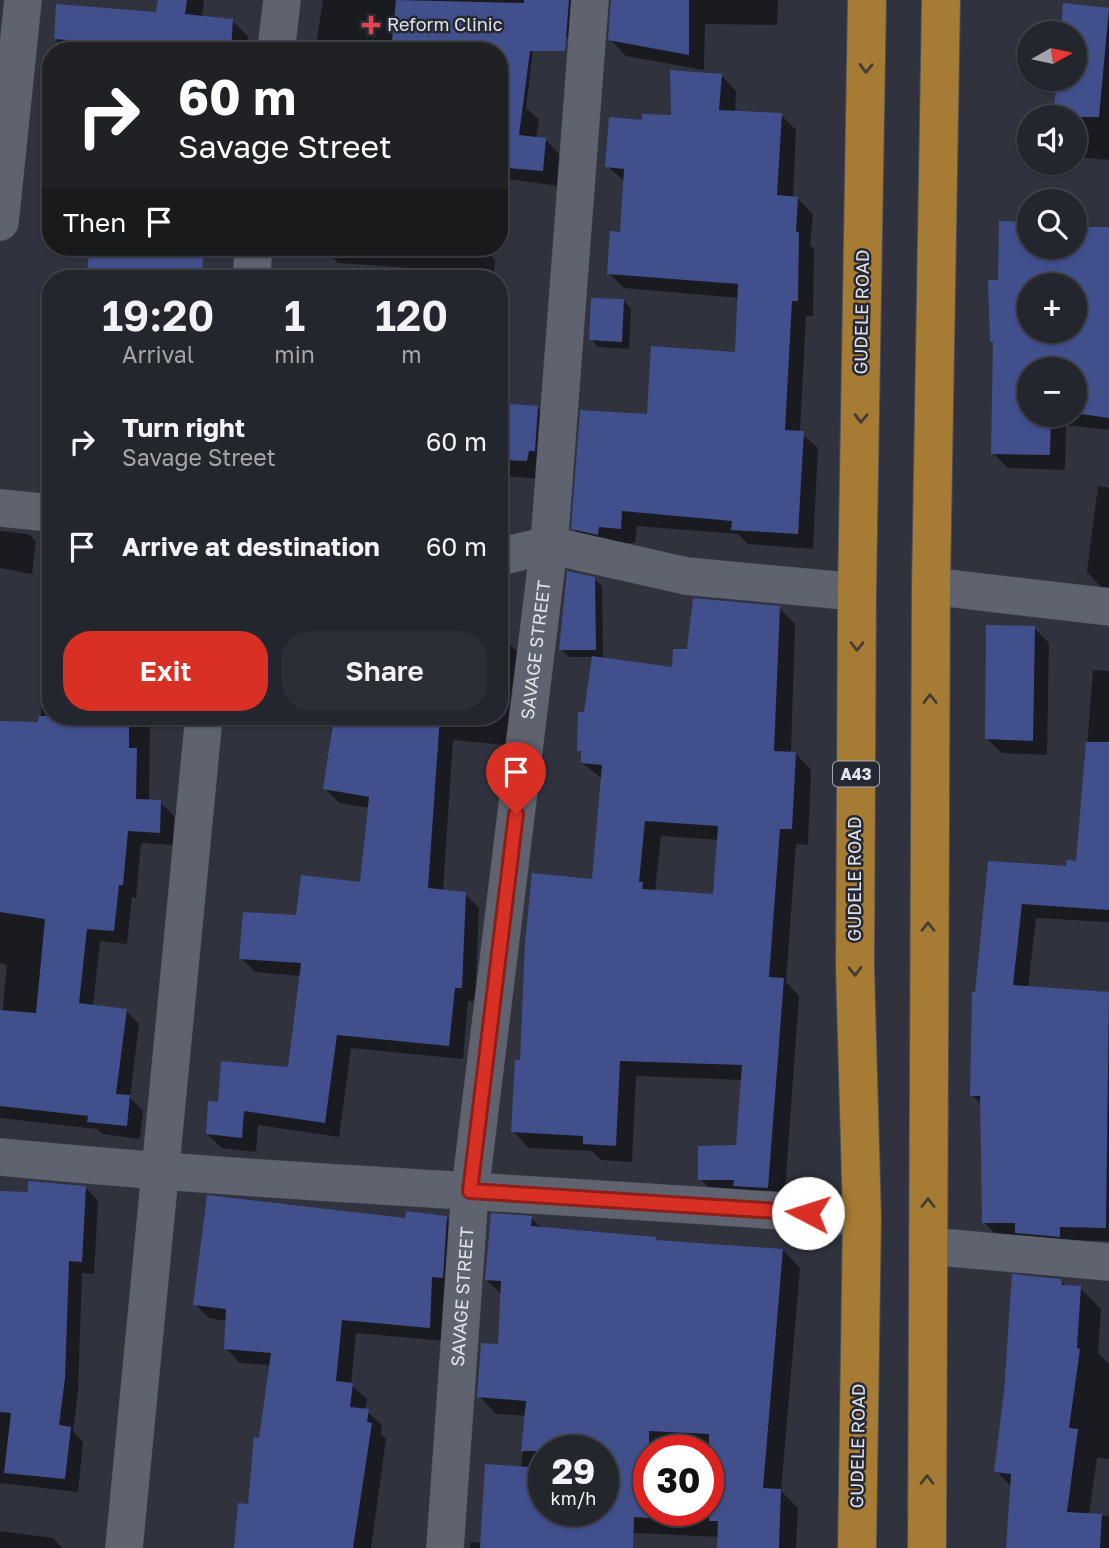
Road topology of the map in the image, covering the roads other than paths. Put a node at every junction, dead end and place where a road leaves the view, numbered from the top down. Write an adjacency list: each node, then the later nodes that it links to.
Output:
1 (23, 0): 7 (street)
2 (282, 0): 6 (street)
3 (590, 0): 10 (street, SAVAGE STREET)
4 (867, 0): 13 (highway, GUDELE ROAD / A43, one-way to 13)
5 (941, 0): 12 (highway)
6 (277, 42)
7 (0, 222)
8 (0, 508): 9 (street)
9 (42, 512)
10 (549, 545): 11 (street); 13 (street); 18 (street, SAVAGE STREET)
11 (508, 555)
12 (931, 586): 14 (street); 20 (highway, one-way to 12)
13 (857, 592): 19 (highway, GUDELE ROAD / A43, one-way to 19)
14 (1109, 607)
15 (203, 725): 17 (street)
16 (0, 1157): 17 (street)
17 (158, 1173): 18 (street); 22 (street)
18 (470, 1191): 19 (street); 23 (street, SAVAGE STREET)
19 (862, 1217): 24 (highway, GUDELE ROAD / A43)
20 (928, 1245): 21 (street); 25 (highway, one-way to 20)
21 (1109, 1262)
22 (124, 1548)
23 (445, 1548)
24 (857, 1548)
25 (927, 1548)

